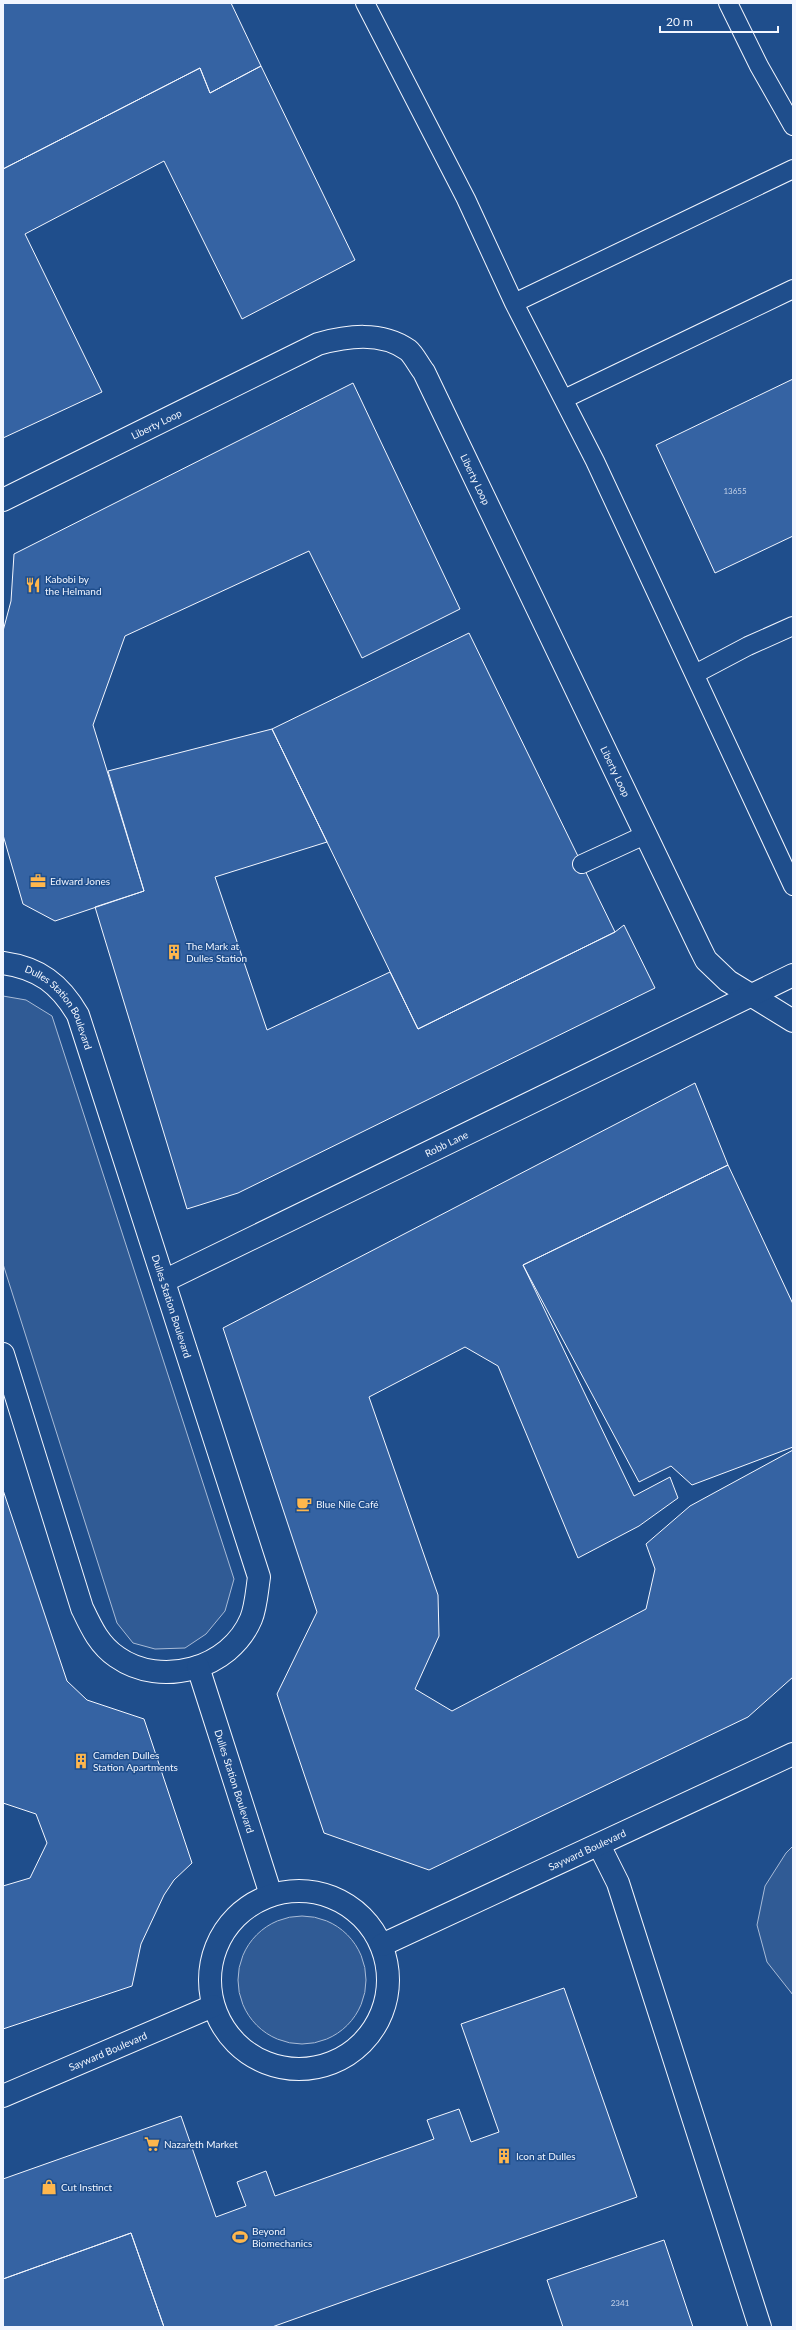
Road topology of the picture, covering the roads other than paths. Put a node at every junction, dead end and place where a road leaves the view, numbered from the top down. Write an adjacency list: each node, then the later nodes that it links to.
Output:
1 (365, 3): 6 (lane)
2 (728, 3): 3 (lane)
3 (793, 126)
4 (793, 169): 6 (lane)
5 (793, 289): 7 (lane)
6 (514, 303): 7 (lane)
7 (564, 398): 10 (lane)
8 (3, 500): 11 (street, Liberty Loop)
9 (792, 628): 10 (lane)
10 (695, 674): 13 (lane)
11 (647, 834): 12 (lane); 16 (street, Liberty Loop)
12 (582, 864)
13 (793, 886)
14 (3, 963): 18 (street, Dulles Station Boulevard)
15 (793, 975): 16 (street)
16 (751, 995): 17 (street, Liberty Loop); 18 (street, Robb Lane)
17 (793, 1021)
18 (164, 1281): 20 (street, Dulles Station Boulevard)
19 (3, 1354): 20 (street, Dulles Station Boulevard)
20 (198, 1667): 23 (street, Dulles Station Boulevard)
21 (793, 1754): 22 (street, Sayward Boulevard)
22 (599, 1845): 24 (street, Sayward Boulevard); 27 (street)
23 (271, 1895): 24 (street); 25 (street)
24 (382, 1945): 25 (street)
25 (212, 2006): 26 (street, Sayward Boulevard)
26 (3, 2096)
27 (760, 2327)

